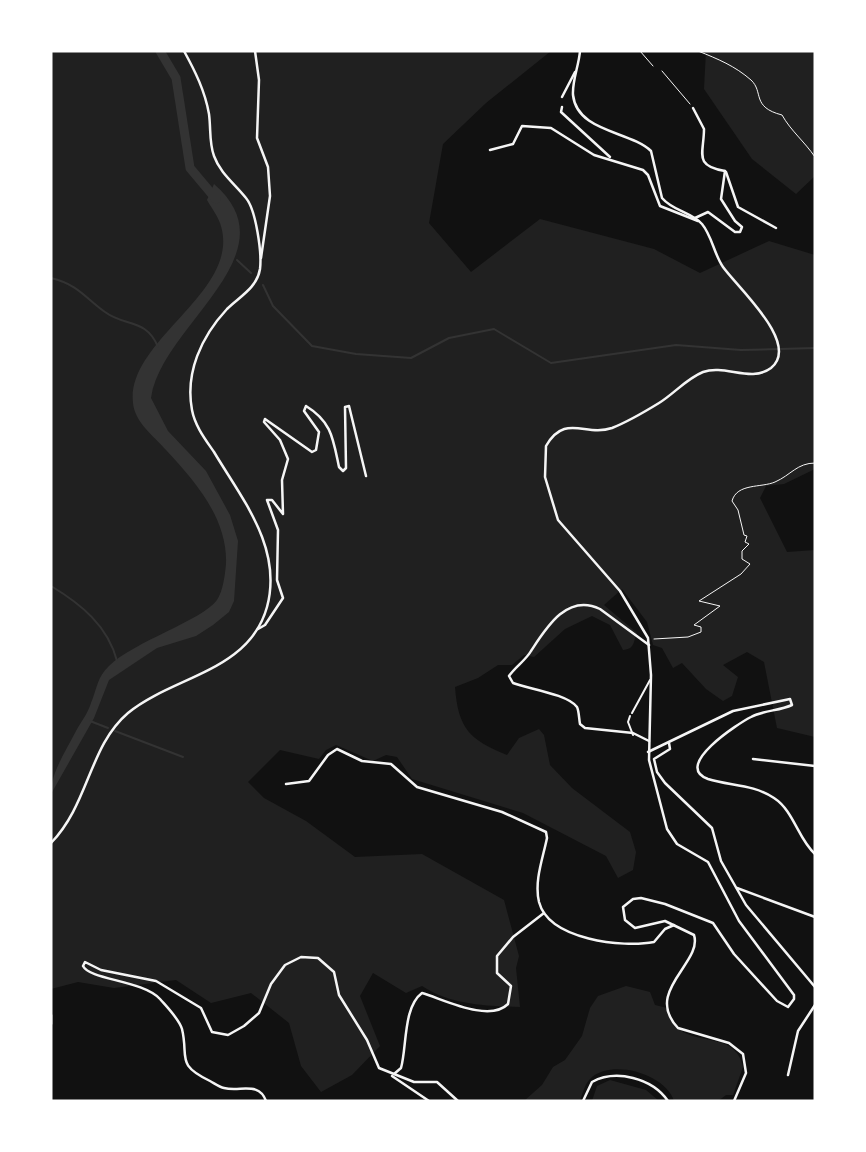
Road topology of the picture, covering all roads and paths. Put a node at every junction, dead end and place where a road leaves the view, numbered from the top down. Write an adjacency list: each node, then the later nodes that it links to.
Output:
1 (184, 51): 20 (street)
2 (255, 51): 20 (street)
3 (580, 51): 7 (street)
4 (640, 51): 6 (path)
5 (698, 51): 15 (path)
6 (653, 66)
7 (578, 69): 9 (street); 18 (street)
8 (662, 71): 11 (path)
9 (562, 97)
10 (562, 107): 16 (street)
11 (692, 107): 17 (street)
12 (523, 120): 13 (street)
13 (522, 126): 14 (street); 16 (street)
14 (490, 150)
15 (815, 158)
16 (612, 159): 18 (street)
17 (725, 171): 18 (street); 19 (street)
18 (696, 219): 24 (street)
19 (776, 228)
20 (260, 271): 23 (street)
21 (815, 463): 24 (path)
22 (366, 476): 23 (street)
23 (258, 629): 33 (street)
24 (649, 643): 25 (street); 26 (street)
25 (651, 679): 26 (street); 27 (street)
26 (633, 734): 27 (street)
27 (649, 741): 29 (street)
28 (669, 743): 29 (street); 34 (street); 35 (street)
29 (648, 752): 38 (street)
30 (753, 760): 31 (street)
31 (815, 766)
32 (286, 784): 36 (street)
33 (51, 843)
34 (815, 854)
35 (737, 888): 37 (street); 39 (street)
36 (546, 912): 38 (street); 43 (street)
37 (815, 917)
38 (676, 925): 51 (street)
39 (815, 988)
40 (815, 1005): 44 (street)
41 (51, 1015): 42 (street)
42 (51, 1024)
43 (373, 1056): 45 (street); 46 (street)
44 (788, 1075)
45 (392, 1076): 47 (street); 48 (street)
46 (267, 1101)
47 (429, 1101)
48 (458, 1101)
49 (583, 1101): 50 (street)
50 (668, 1101)
51 (734, 1101)

